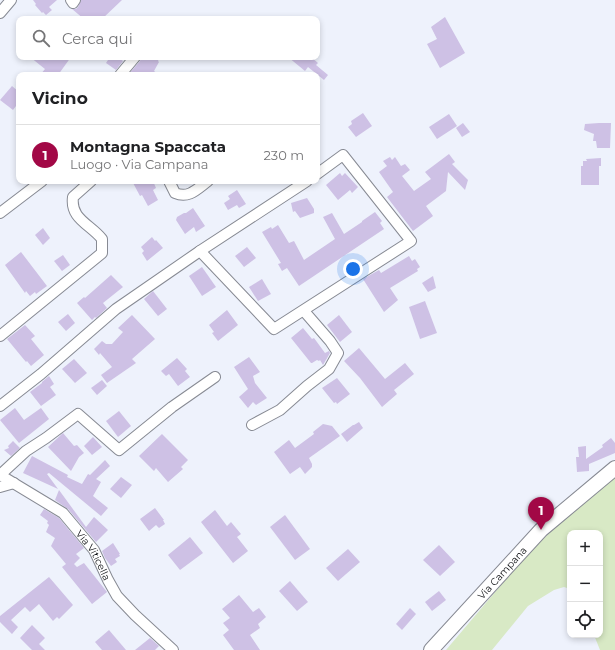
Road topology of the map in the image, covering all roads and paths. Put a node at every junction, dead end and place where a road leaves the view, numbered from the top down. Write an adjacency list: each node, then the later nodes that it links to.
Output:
1 (11, 0): 4 (street)
2 (71, 0): 3 (street)
3 (75, 0)
4 (0, 13)
5 (132, 60): 6 (street)
6 (122, 72)
7 (320, 172): 15 (street)
8 (38, 184): 13 (street)
9 (88, 184): 16 (street)
10 (170, 184): 11 (street)
11 (204, 184)
12 (302, 184): 14 (street)
13 (0, 213)
14 (200, 251): 15 (street); 18 (street)
15 (304, 310): 19 (street)
16 (0, 336)
17 (215, 377): 21 (street)
18 (0, 406)
19 (252, 425)
20 (615, 468): 25 (main road, Via Campana)
21 (0, 475): 22 (street, Via Viticella)
22 (14, 483): 23 (street); 24 (street, Via Viticella)
23 (0, 486)
24 (173, 650)
25 (430, 650)

